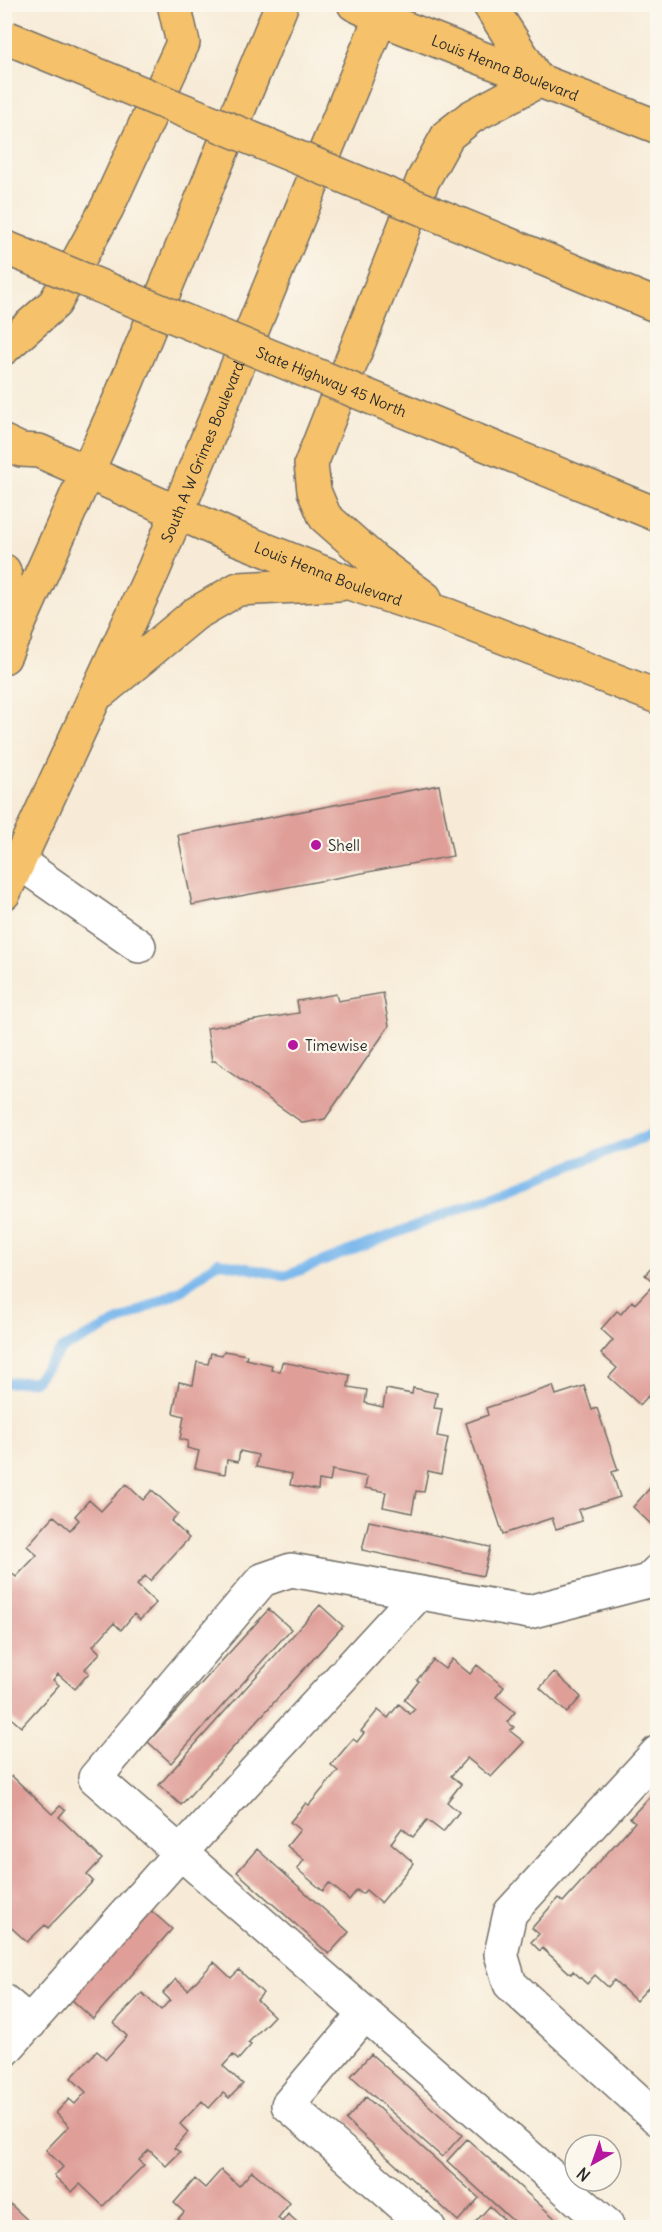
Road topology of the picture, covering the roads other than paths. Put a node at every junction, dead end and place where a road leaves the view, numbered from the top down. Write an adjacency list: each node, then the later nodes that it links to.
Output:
1 (174, 4): 10 (main road)
2 (282, 4): 12 (main road)
3 (489, 4): 6 (main road)
4 (374, 9): 6 (main road, Louis Henna Boulevard); 13 (main road, South A W Grimes Boulevard)
5 (8, 39): 9 (main road, bridge)
6 (538, 81): 7 (main road, Louis Henna Boulevard); 17 (main road)
7 (657, 127)
8 (4, 247): 14 (main road, State Highway 45 North, bridge)
9 (657, 306)
10 (4, 348)
11 (4, 442): 12 (main road, Louis Henna Boulevard)
12 (87, 474): 13 (main road, Louis Henna Boulevard); 18 (main road)
13 (178, 511): 16 (main road, Louis Henna Boulevard); 19 (main road, South A W Grimes Boulevard)
14 (657, 515)
15 (4, 571): 18 (main road)
16 (352, 584): 17 (main road, Louis Henna Boulevard); 19 (main road)
17 (447, 615): 20 (main road, Louis Henna Boulevard)
18 (10, 646)
19 (96, 695): 21 (main road, South A W Grimes Boulevard)
20 (657, 697)
21 (19, 862): 22 (main road, South A W Grimes Boulevard); 23 (lane)
22 (4, 893)
23 (139, 946)
24 (657, 1571): 25 (lane)
25 (419, 1593): 27 (lane); 27 (lane)
26 (657, 1752): 32 (lane)
27 (180, 1853): 29 (lane); 30 (lane)
28 (4, 2001): 30 (lane)
29 (365, 2014): 33 (lane); 34 (lane)
30 (30, 2023): 31 (lane)
31 (4, 2052)
32 (657, 2119)
33 (429, 2228)
34 (605, 2228)

